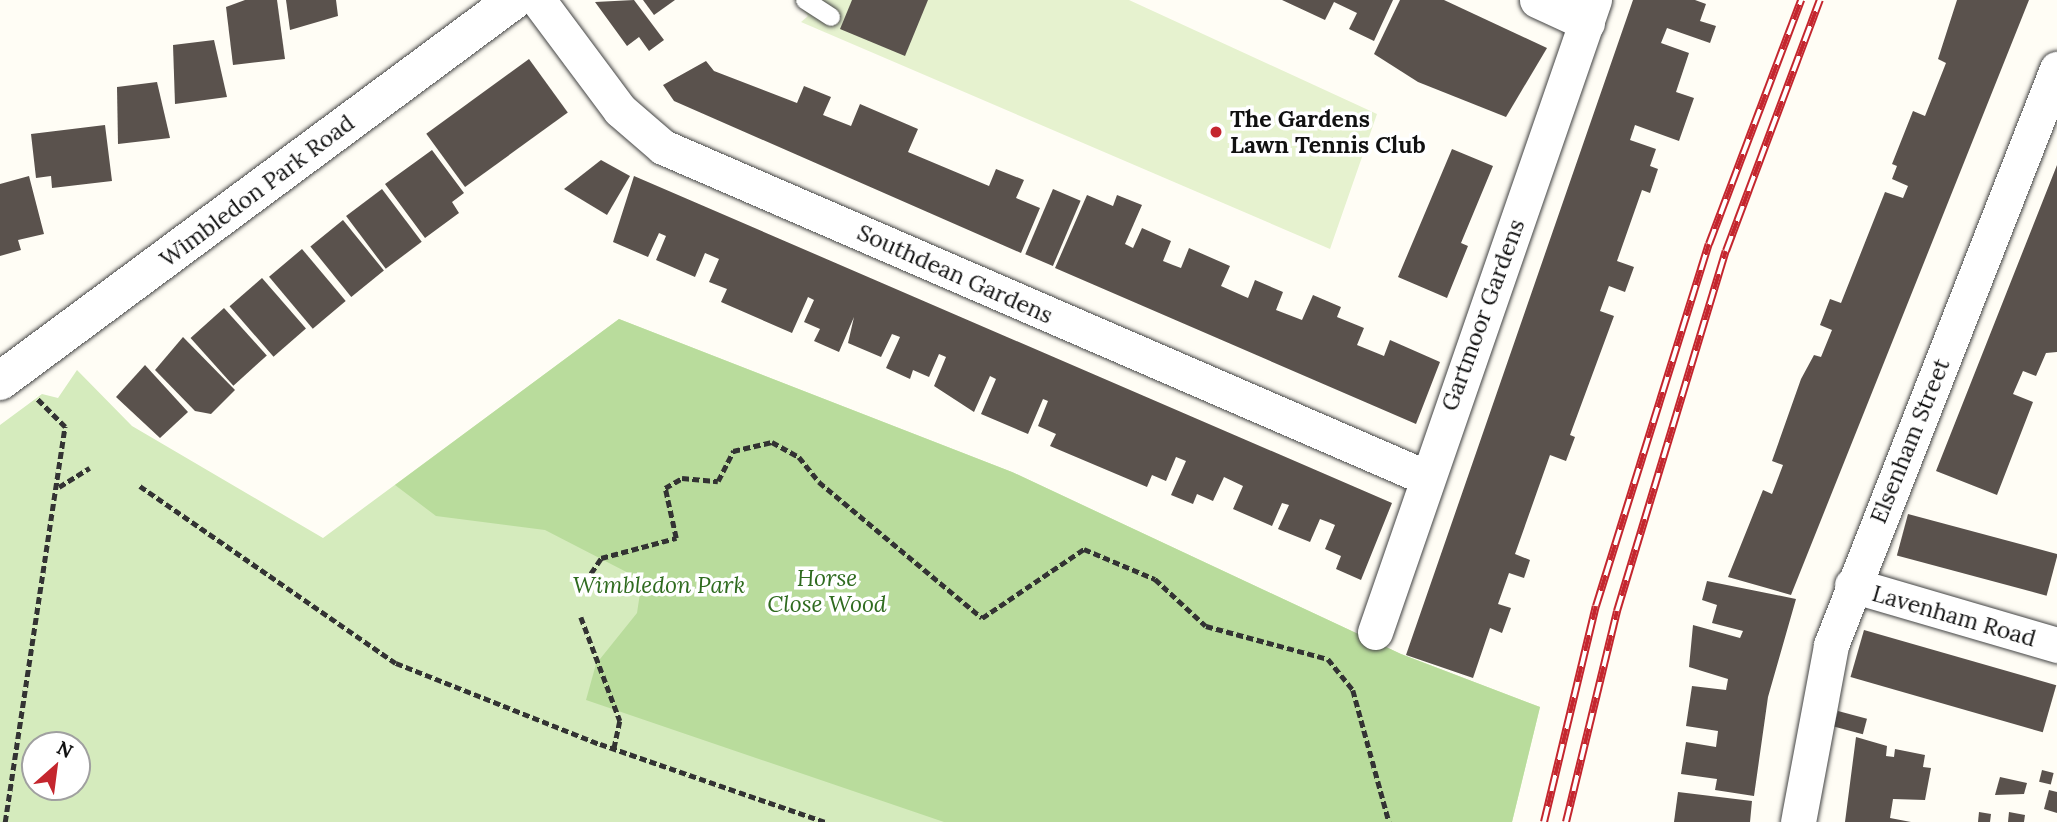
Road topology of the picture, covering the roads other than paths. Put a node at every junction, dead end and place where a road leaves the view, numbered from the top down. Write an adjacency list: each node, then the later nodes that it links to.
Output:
1 (538, 0): 9 (street, Southdean Gardens)
2 (806, 0): 6 (lane)
3 (1537, 0): 5 (street)
4 (503, 3): 8 (street, Wimbledon Park Road)
5 (1591, 11): 9 (street, Gartmoor Gardens)
6 (831, 18)
7 (2057, 69): 10 (street, Elsenham Street)
8 (9, 384)
9 (1425, 477): 11 (street, Gartmoor Gardens)
10 (1852, 585): 12 (street, Lavenham Road); 13 (street, Elsenham Street)
11 (1375, 632)
12 (2057, 645)
13 (1798, 822)

